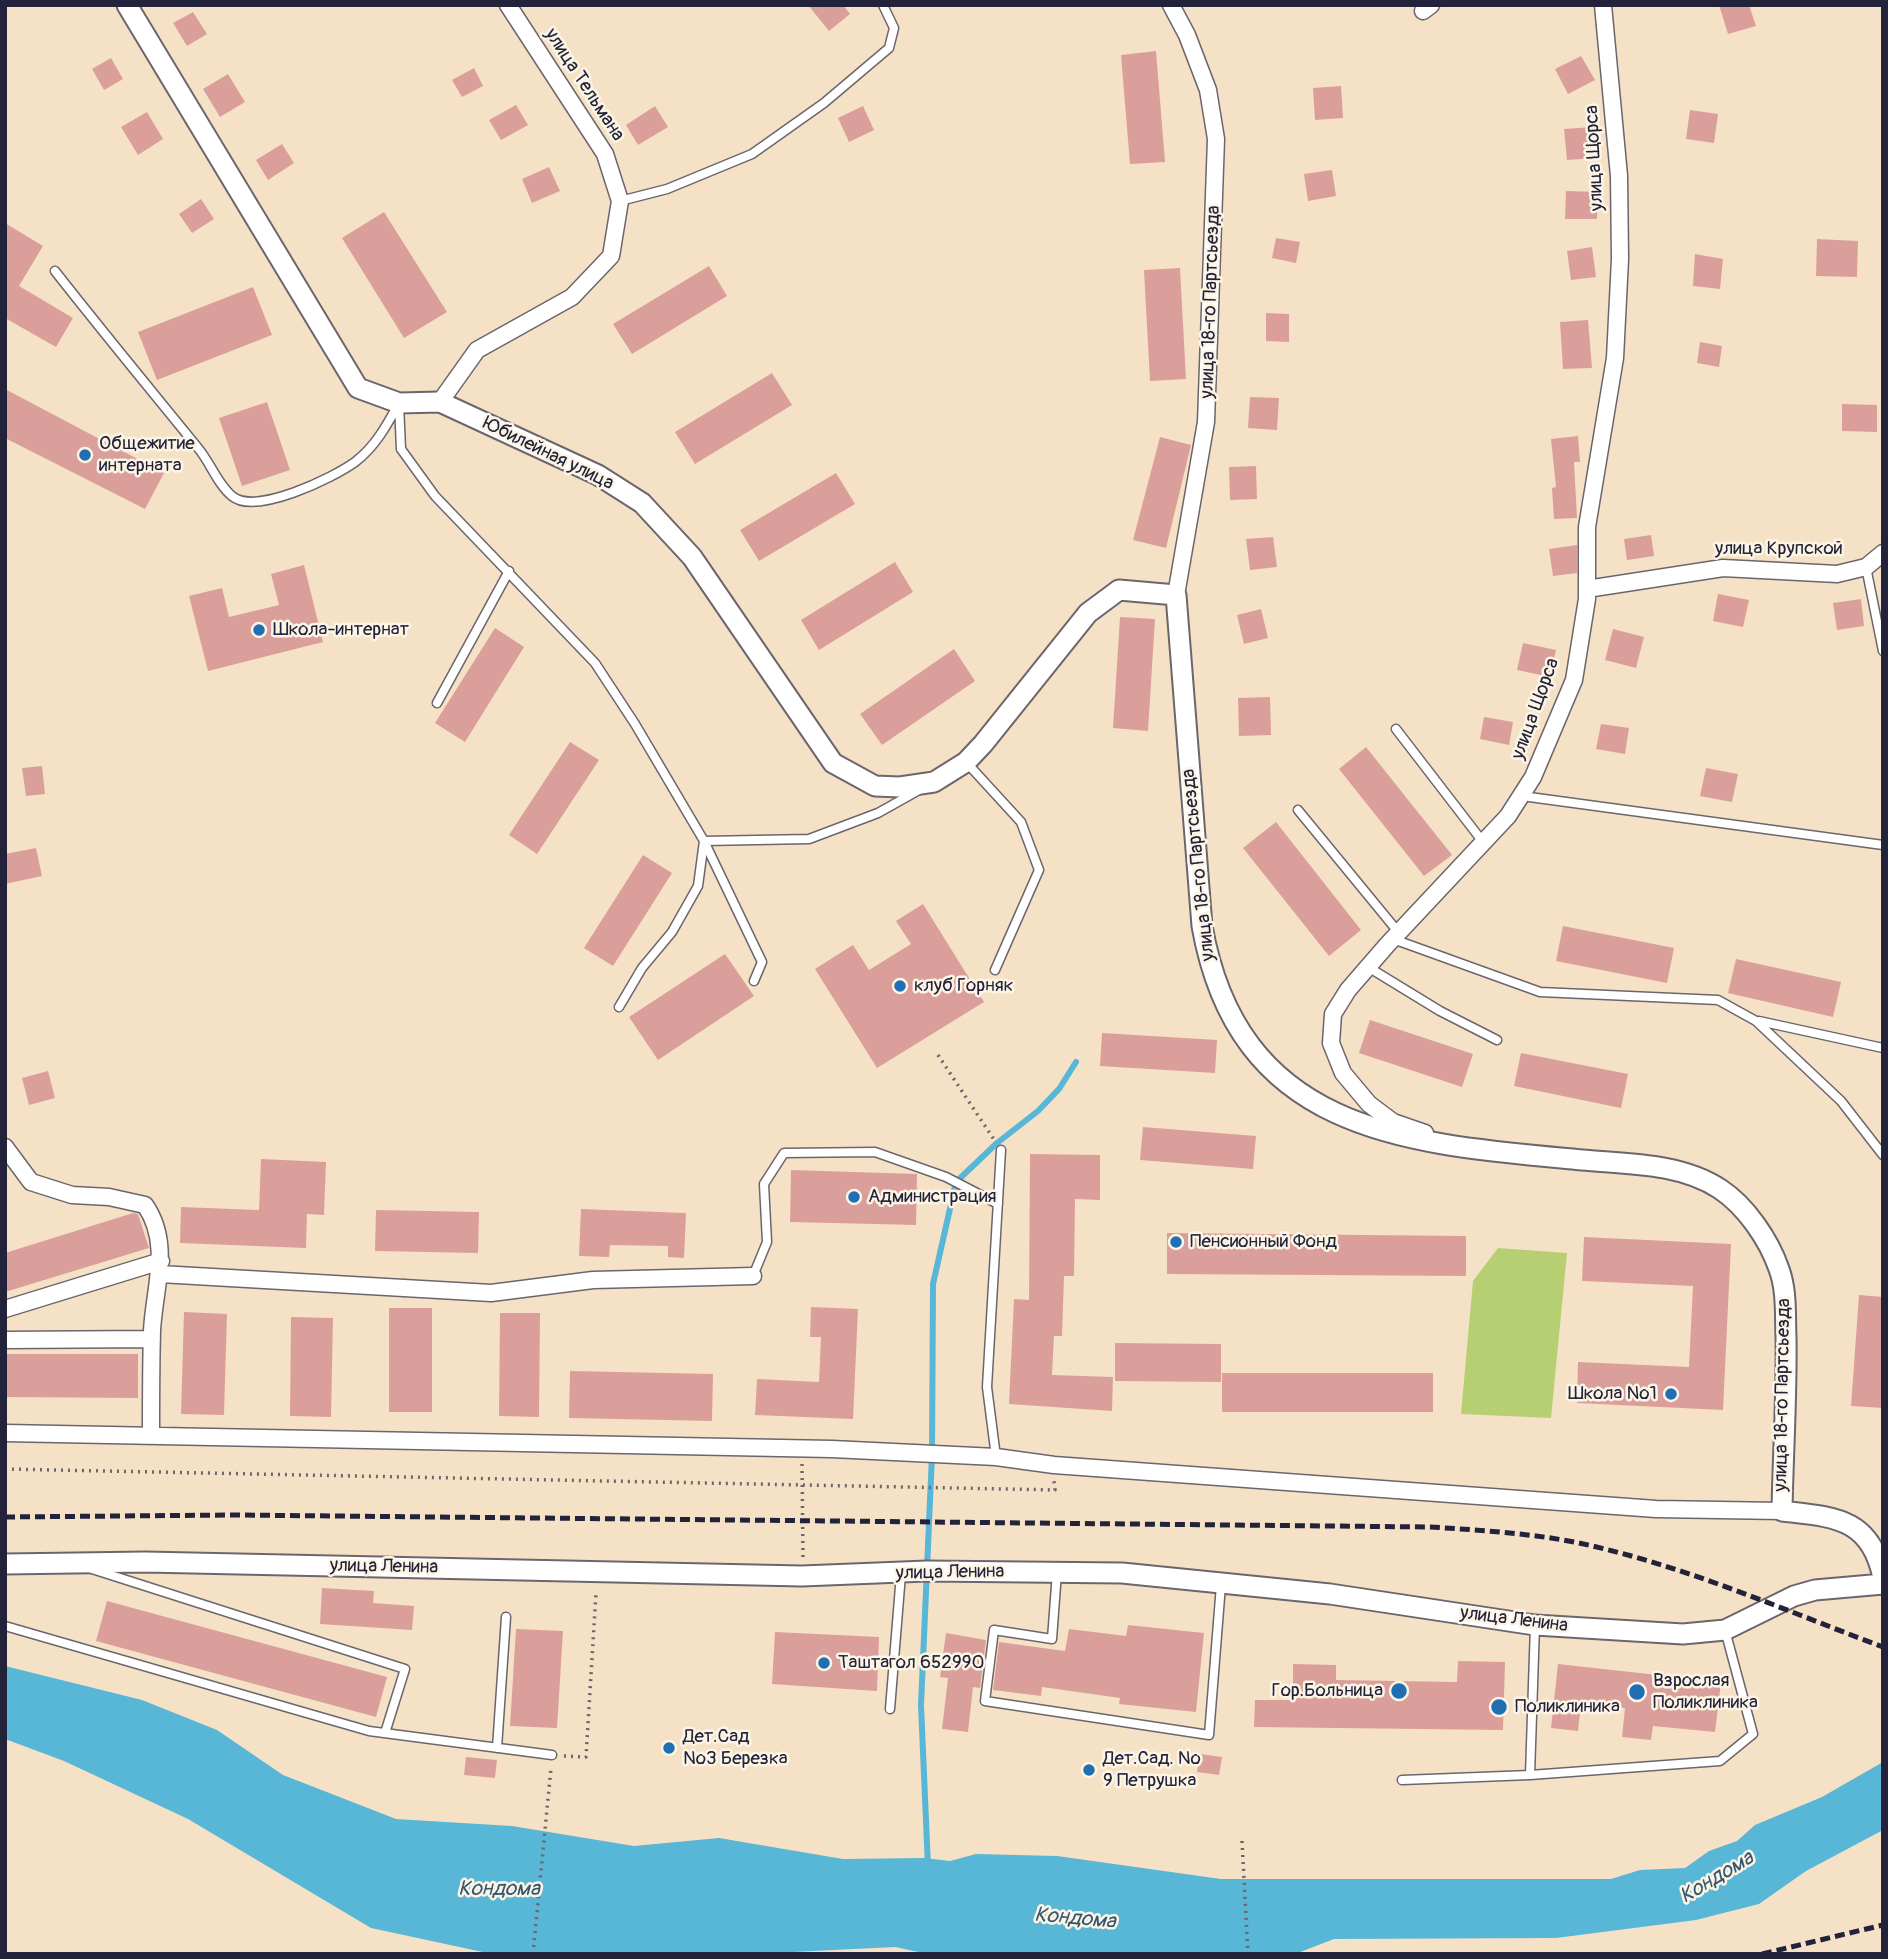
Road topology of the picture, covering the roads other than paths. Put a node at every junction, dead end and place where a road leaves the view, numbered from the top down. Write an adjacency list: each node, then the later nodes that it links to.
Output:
1 (127, 5): 9 (street, Юбилейная улица)
2 (508, 5): 6 (street, улица Тельмана)
3 (883, 5): 6 (lane)
4 (1171, 5): 15 (street, улица 18-го Партсьезда)
5 (1603, 5): 14 (street, улица Щорса)
6 (620, 201): 8 (street, улица Тельмана)
7 (55, 271): 9 (lane)
8 (440, 402): 9 (street, Юбилейная улица); 20 (street, Юбилейная улица)
9 (399, 403): 13 (lane)
10 (1883, 553): 12 (street, улица Крупской)
11 (1883, 564): 12 (street)
12 (1866, 567): 14 (street, улица Крупской); 16 (lane)
13 (509, 571): 17 (lane); 23 (lane)
14 (1587, 589): 21 (street, улица Щорса)
15 (1176, 595): 19 (street, Юбилейная улица); 36 (street, улица 18-го Партсьезда)
16 (1883, 651)
17 (437, 703)
18 (1396, 729): 24 (lane)
19 (965, 762): 20 (street, Юбилейная улица); 28 (lane)
20 (934, 782): 23 (lane)
21 (1521, 796): 24 (street, улица Щорса); 25 (lane)
22 (1298, 810): 26 (lane)
23 (704, 841): 29 (lane); 30 (lane)
24 (1483, 842): 26 (street, улица Щорса)
25 (1883, 845)
26 (1396, 936): 27 (street, улица Щорса); 31 (lane)
27 (1368, 967): 32 (lane); 36 (street, улица Щорса)
28 (995, 970)
29 (754, 981)
30 (619, 1007)
31 (1756, 1021): 33 (lane); 37 (lane)
32 (1497, 1040)
33 (1883, 1048)
34 (5, 1147): 39 (street)
35 (1002, 1150): 38 (lane)
36 (1474, 1150): 47 (street, улица 18-го Партсьезда)
37 (1883, 1155)
38 (998, 1204): 40 (lane); 46 (lane)
39 (160, 1267): 40 (street); 41 (street); 42 (street)
40 (753, 1276)
41 (5, 1309)
42 (152, 1339): 43 (street); 45 (street)
43 (5, 1340)
44 (5, 1433): 45 (street)
45 (151, 1434): 46 (street)
46 (996, 1457): 47 (street)
47 (1782, 1511): 52 (street)
48 (72, 1563): 49 (street, улица Ленина); 51 (street, улица Ленина); 60 (lane)
49 (5, 1564)
50 (1056, 1572): 51 (street, улица Ленина); 53 (street, улица Ленина); 53 (lane)
51 (901, 1574): 59 (lane)
52 (1883, 1578)
53 (1222, 1583): 56 (street, улица Ленина)
54 (1883, 1584): 58 (street, улица Ленина)
55 (506, 1617): 61 (lane)
56 (1535, 1625): 58 (street, улица Ленина); 63 (lane)
57 (5, 1626): 60 (lane)
58 (1725, 1630): 63 (lane)
59 (890, 1709)
60 (385, 1733): 61 (lane)
61 (497, 1748): 62 (lane)
62 (552, 1755)
63 (1530, 1775): 64 (lane)
64 (1402, 1780)

